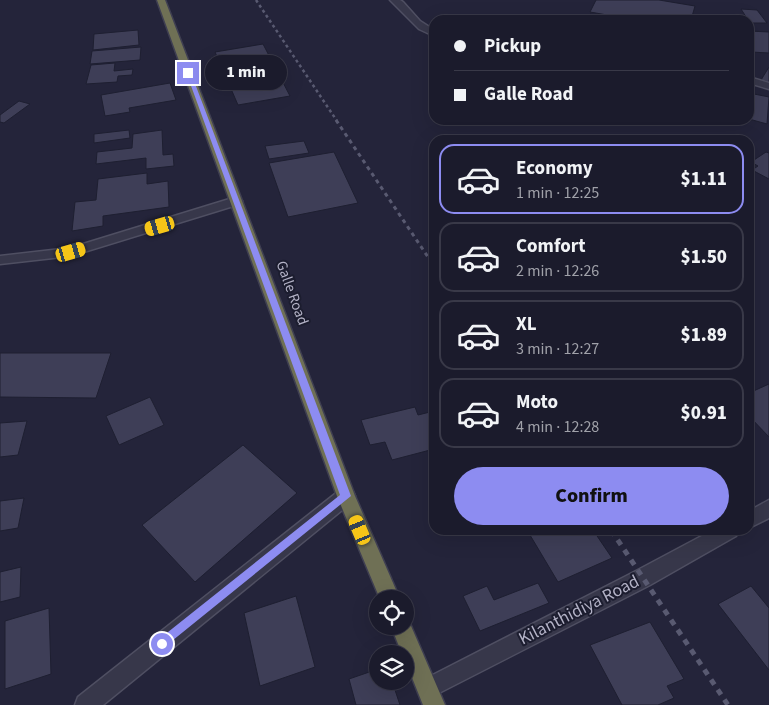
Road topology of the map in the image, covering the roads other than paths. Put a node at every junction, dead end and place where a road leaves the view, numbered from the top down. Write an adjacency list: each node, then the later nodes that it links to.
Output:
1 (161, 0): 6 (highway, Galle Road)
2 (394, 0): 3 (street)
3 (429, 31)
4 (754, 82): 5 (street)
5 (769, 86)
6 (236, 201): 7 (street); 8 (highway, Galle Road)
7 (0, 260)
8 (346, 496): 12 (highway, Galle Road); 15 (street)
9 (769, 508): 10 (street)
10 (754, 517)
11 (721, 535): 14 (street, Kilanthidiya Road)
12 (386, 590)
13 (405, 635): 14 (highway)
14 (431, 696)
15 (86, 705)

